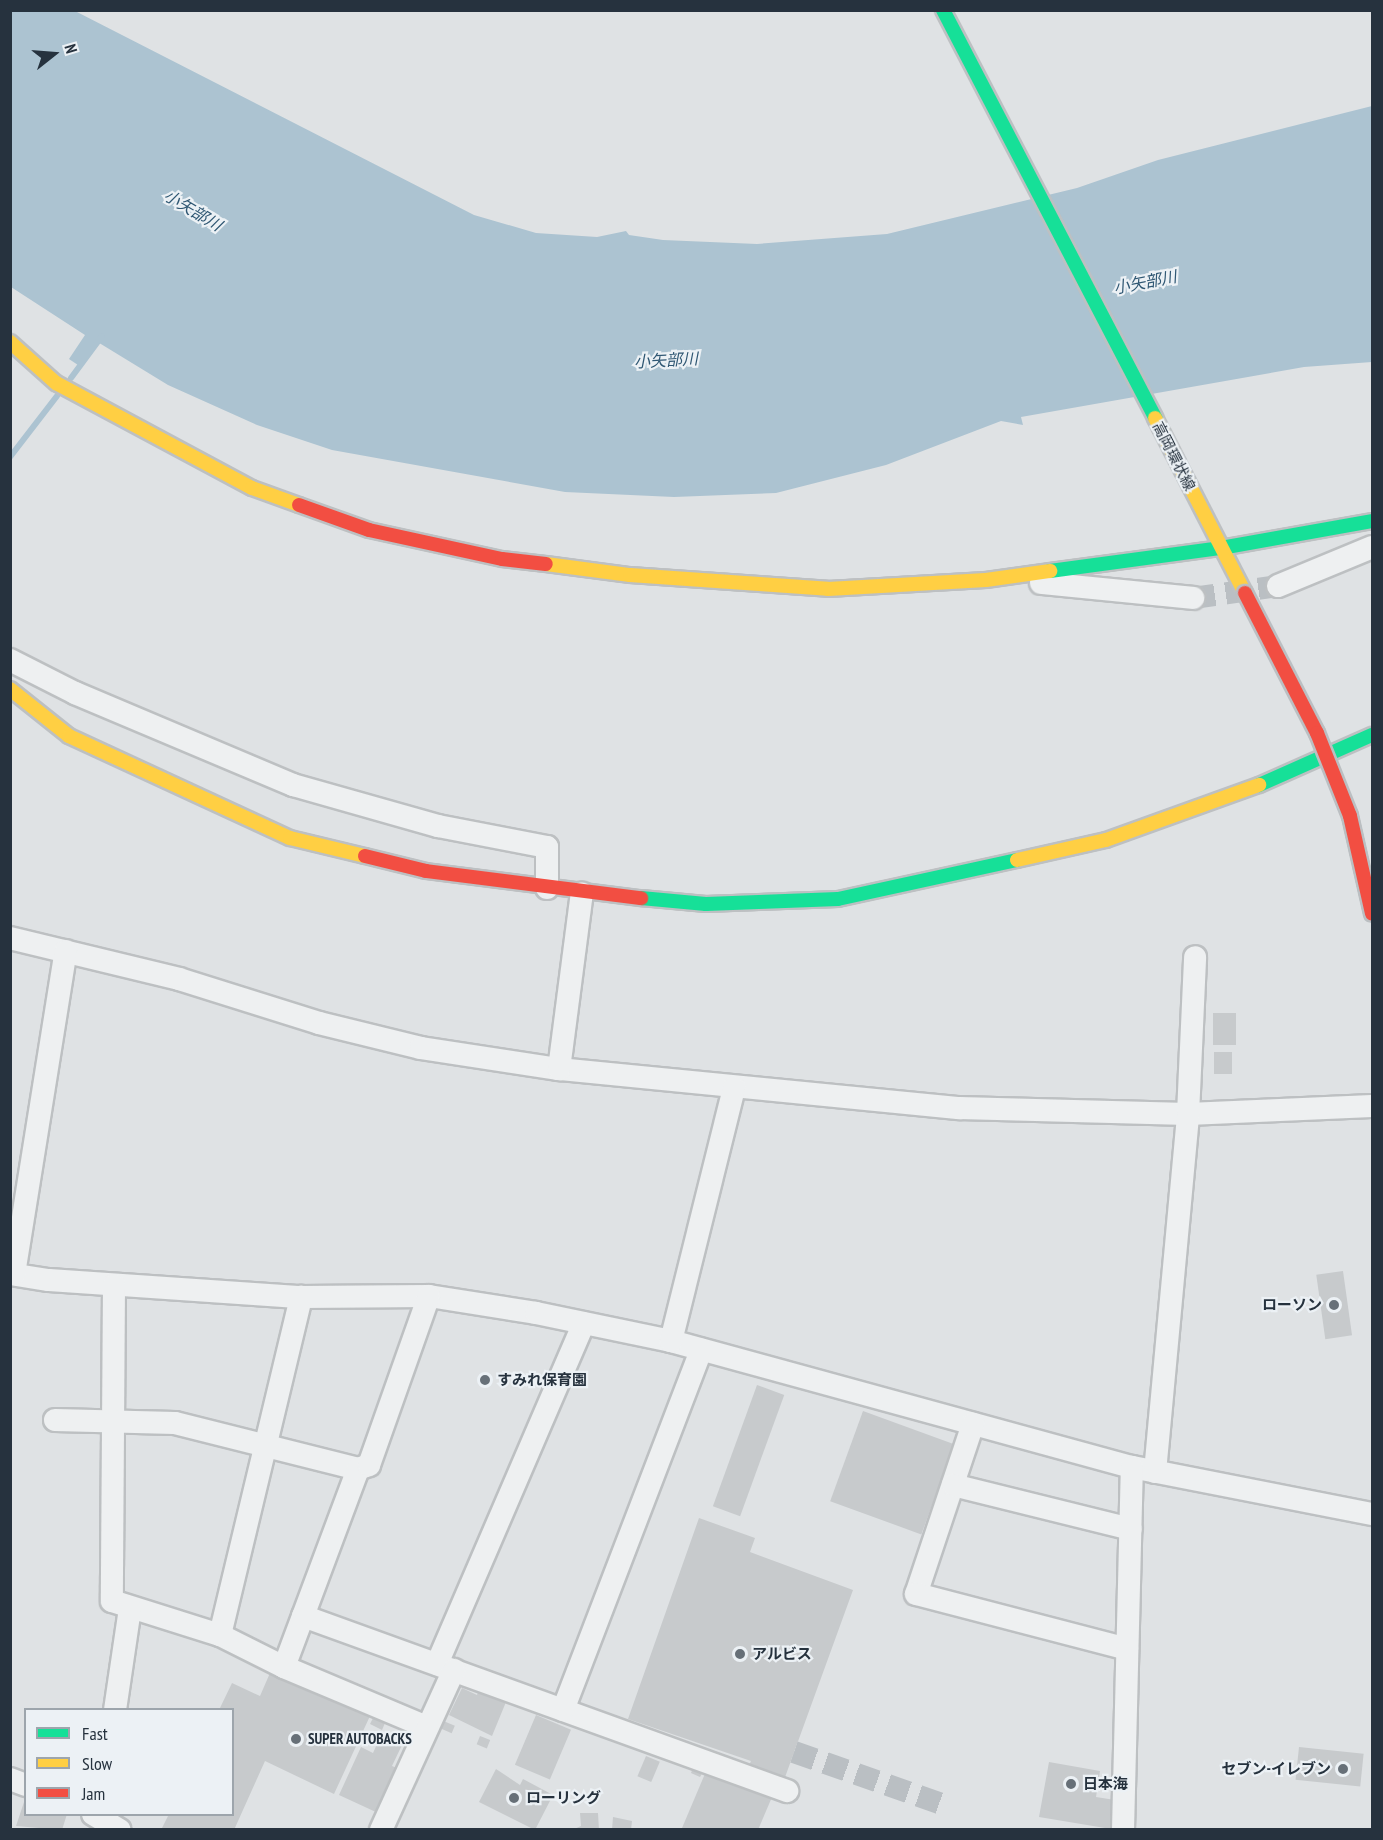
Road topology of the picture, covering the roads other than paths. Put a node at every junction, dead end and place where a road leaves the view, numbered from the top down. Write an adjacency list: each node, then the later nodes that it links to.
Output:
1 (943, 10): 5 (street, 高岡環状線)
2 (10, 342): 6 (street)
3 (1372, 521): 5 (street)
4 (1372, 547): 7 (street)
5 (1221, 548): 6 (street); 14 (street, 高岡環状線, bridge)
6 (986, 580): 8 (street)
7 (1278, 586)
8 (1193, 598)
9 (10, 660): 12 (street)
10 (10, 689): 12 (street)
11 (1372, 735): 13 (street)
12 (547, 888): 13 (street)
13 (582, 893): 18 (street)
14 (1372, 914)
15 (10, 938): 16 (street)
16 (66, 951): 18 (street); 22 (street)
17 (1195, 957): 21 (street)
18 (559, 1069): 19 (street)
19 (734, 1088): 21 (street); 27 (street)
20 (1372, 1106): 21 (street)
21 (1188, 1114): 35 (street)
22 (13, 1274): 23 (street)
23 (114, 1285): 25 (street); 30 (street)
24 (429, 1296): 25 (street); 26 (street); 34 (street)
25 (301, 1297): 32 (street)
26 (584, 1323): 27 (street); 44 (street)
27 (671, 1341): 28 (street)
28 (701, 1350): 31 (street); 46 (street)
29 (55, 1420): 30 (street)
30 (113, 1420): 32 (street); 39 (street)
31 (973, 1424): 33 (street); 36 (street)
32 (266, 1444): 34 (street); 41 (street)
33 (1132, 1467): 35 (street); 38 (street)
34 (358, 1469): 40 (street)
35 (1155, 1472): 37 (street)
36 (953, 1485): 38 (street); 42 (street)
37 (1372, 1514)
38 (1131, 1529): 42 (street)
39 (129, 1608): 41 (street); 45 (street)
40 (303, 1616): 43 (street); 44 (street)
41 (220, 1635): 43 (street)
42 (1127, 1649): 52 (street)
43 (284, 1667): 47 (street)
44 (446, 1667): 46 (street); 47 (street)
45 (115, 1708)
46 (563, 1710): 48 (street)
47 (427, 1727): 51 (street)
48 (788, 1791)
49 (97, 1816): 50 (street)
50 (120, 1830)
51 (381, 1830)
52 (1123, 1830)

